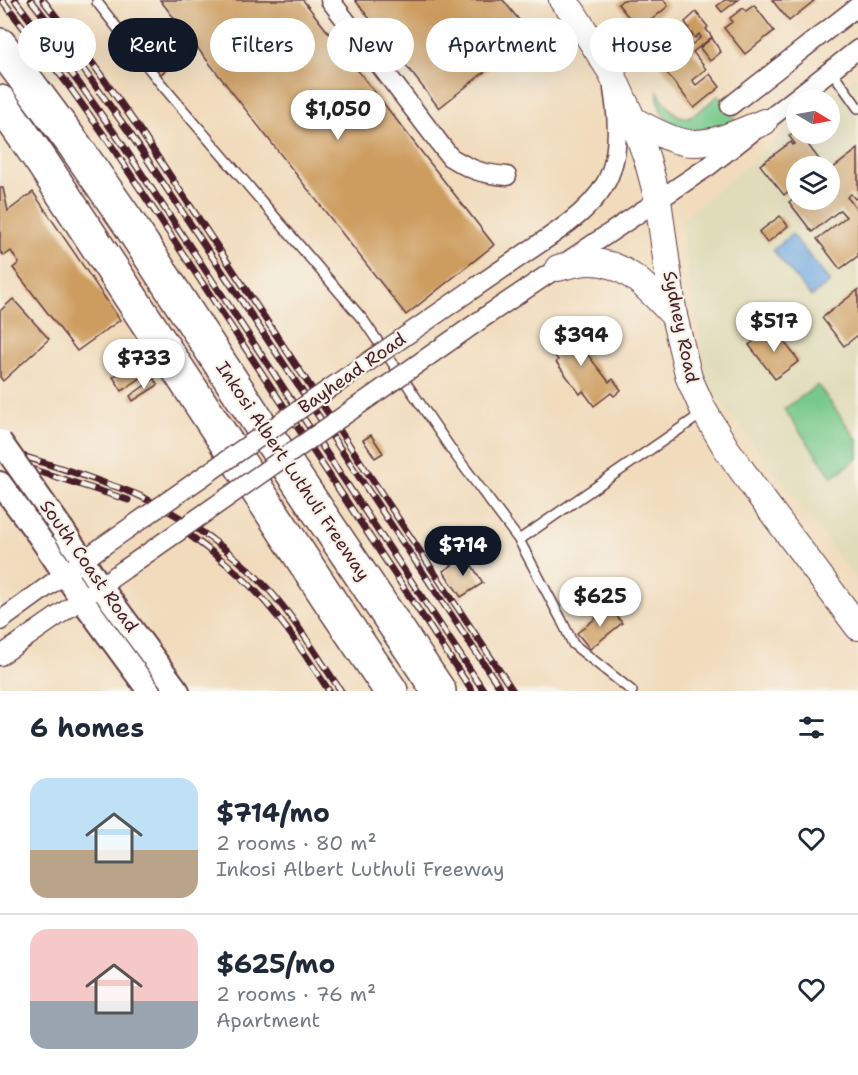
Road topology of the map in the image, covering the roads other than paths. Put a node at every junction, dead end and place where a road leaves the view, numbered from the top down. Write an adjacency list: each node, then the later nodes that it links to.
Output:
1 (330, 0): 15 (street)
2 (97, 2): 22 (lane)
3 (573, 4): 5 (main road, Sydney Road)
4 (858, 6): 11 (street)
5 (590, 34)
6 (0, 45): 33 (highway, Inkosi Albert Luthuli Freeway)
7 (858, 49): 8 (street, Bayhead Road)
8 (831, 70): 12 (lane); 14 (street, Bayhead Road)
9 (611, 72): 13 (main road, Sydney Road); 23 (street, Bayhead Road, bridge)
10 (0, 102): 32 (highway)
11 (730, 106)
12 (858, 108)
13 (633, 120): 14 (main road); 16 (main road, Sydney Road)
14 (764, 122): 16 (street, Bayhead Road)
15 (507, 176)
16 (658, 200): 17 (street, Bayhead Road); 18 (main road, Sydney Road)
17 (558, 268): 18 (main road); 25 (street, Bayhead Road, bridge)
18 (674, 316): 19 (main road, Sydney Road)
19 (705, 412): 22 (lane); 28 (main road, Sydney Road)
20 (0, 441): 23 (street, South Coast Road, bridge)
21 (0, 483): 24 (street, South Coast Road)
22 (519, 540): 34 (lane)
23 (84, 560): 24 (street, Bayhead Road); 25 (street, South Coast Road)
24 (64, 575): 26 (street, South Coast Road); 27 (street, Bayhead Road)
25 (101, 586): 26 (street, Bayhead Road); 31 (street, South Coast Road)
26 (82, 600): 29 (street, Bayhead Road); 30 (street, South Coast Road)
27 (0, 621)
28 (858, 627)
29 (0, 656)
30 (149, 691)
31 (178, 691)
32 (391, 691)
33 (439, 691)
34 (632, 691)

